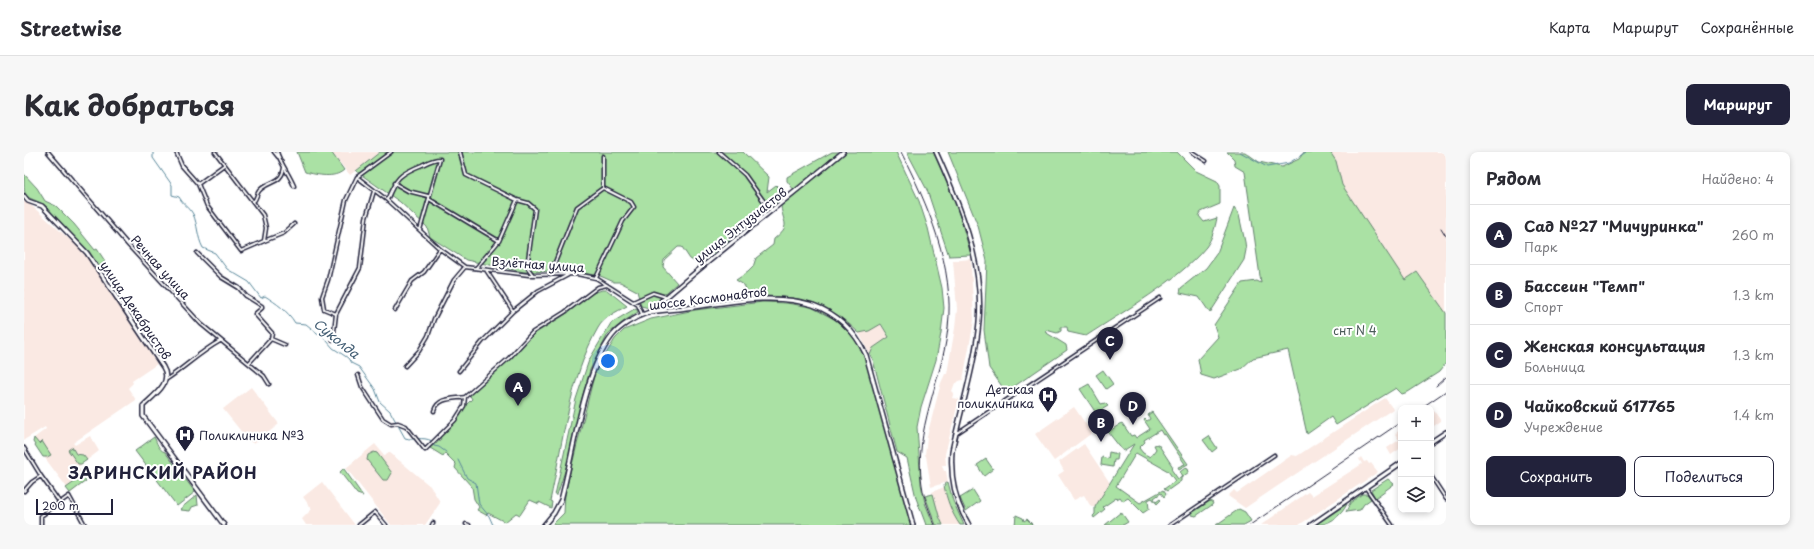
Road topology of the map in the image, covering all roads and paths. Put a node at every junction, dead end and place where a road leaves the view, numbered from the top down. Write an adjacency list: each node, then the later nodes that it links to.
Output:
1 (48, 152): 53 (street, Речная улица)
2 (176, 152): 19 (street)
3 (215, 152): 15 (street)
4 (274, 152): 13 (street)
5 (277, 152): 13 (street)
6 (391, 152): 17 (street)
7 (460, 152): 26 (street)
8 (719, 152): 28 (street)
9 (843, 152): 28 (main road, улица Энтузиастов)
10 (936, 152): 64 (main road)
11 (1192, 152): 14 (street)
12 (603, 156): 21 (street)
13 (280, 160): 16 (street)
14 (1206, 161)
15 (224, 165): 19 (street); 27 (street)
16 (284, 167): 20 (street); 27 (street)
17 (357, 177): 22 (street); 49 (street)
18 (394, 183): 24 (street); 24 (street); 25 (street)
19 (198, 184): 31 (street)
20 (294, 186)
21 (603, 188): 39 (street); 41 (street)
22 (374, 190): 25 (street); 49 (street)
23 (24, 196): 59 (main road, улица Декабристов)
24 (429, 198): 30 (street); 32 (street)
25 (387, 200): 30 (street)
26 (517, 200): 32 (street); 38 (street)
27 (253, 202): 31 (street)
28 (773, 210): 43 (main road, улица Энтузиастов)
29 (294, 224): 31 (street)
30 (420, 230): 33 (street)
31 (264, 241)
32 (499, 241): 36 (street)
33 (440, 249): 35 (street); 46 (street)
34 (197, 253): 51 (street)
35 (465, 267): 36 (street, Взлётная улица); 56 (street)
36 (476, 268): 37 (street, Взлётная улица)
37 (486, 270): 38 (street, Взлётная улица); 47 (street)
38 (533, 275): 39 (street, Взлётная улица)
39 (550, 275): 40 (street, Взлётная улица)
40 (569, 275): 41 (street, Взлётная улица); 47 (street)
41 (596, 278): 42 (street, Взлётная улица)
42 (607, 285): 45 (street, Взлётная улица); 61 (street)
43 (666, 296): 45 (street); 48 (main road, улица Энтузиастов)
44 (1160, 298): 64 (street)
45 (633, 302): 50 (street, Взлётная улица)
46 (395, 310)
47 (513, 311): 57 (street)
48 (648, 313): 50 (main road, шоссе Космонавтов); 83 (main road, шоссе Космонавтов)
49 (336, 314): 52 (street)
50 (643, 315): 82 (main road, шоссе Космонавтов)
51 (271, 338): 54 (street); 55 (street)
52 (333, 340)
53 (220, 341): 55 (street, Речная улица); 59 (street)
54 (285, 345)
55 (249, 363): 60 (street, Речная улица)
56 (405, 366)
57 (459, 372)
58 (358, 375): 61 (street)
59 (167, 379): 75 (main road, улица Декабристов)
60 (269, 384)
61 (465, 397): 62 (street)
62 (434, 411)
63 (1446, 432): 65 (main road)
64 (956, 434): 84 (main road)
65 (1432, 441)
66 (24, 448): 69 (street)
67 (1274, 455): 85 (street)
68 (1398, 466): 71 (main road)
69 (41, 476): 72 (street); 74 (street)
70 (1432, 477): 73 (street)
71 (1366, 488): 86 (main road); 87 (street)
72 (24, 491)
73 (1446, 499)
74 (60, 503): 77 (street); 78 (street)
75 (222, 524)
76 (466, 524): 81 (street)
77 (41, 525)
78 (85, 525)
79 (359, 525): 80 (street)
80 (386, 525)
81 (469, 525)
82 (544, 525)
83 (912, 525)
84 (969, 525)
85 (1170, 525)
86 (1311, 525)
87 (1392, 525)

